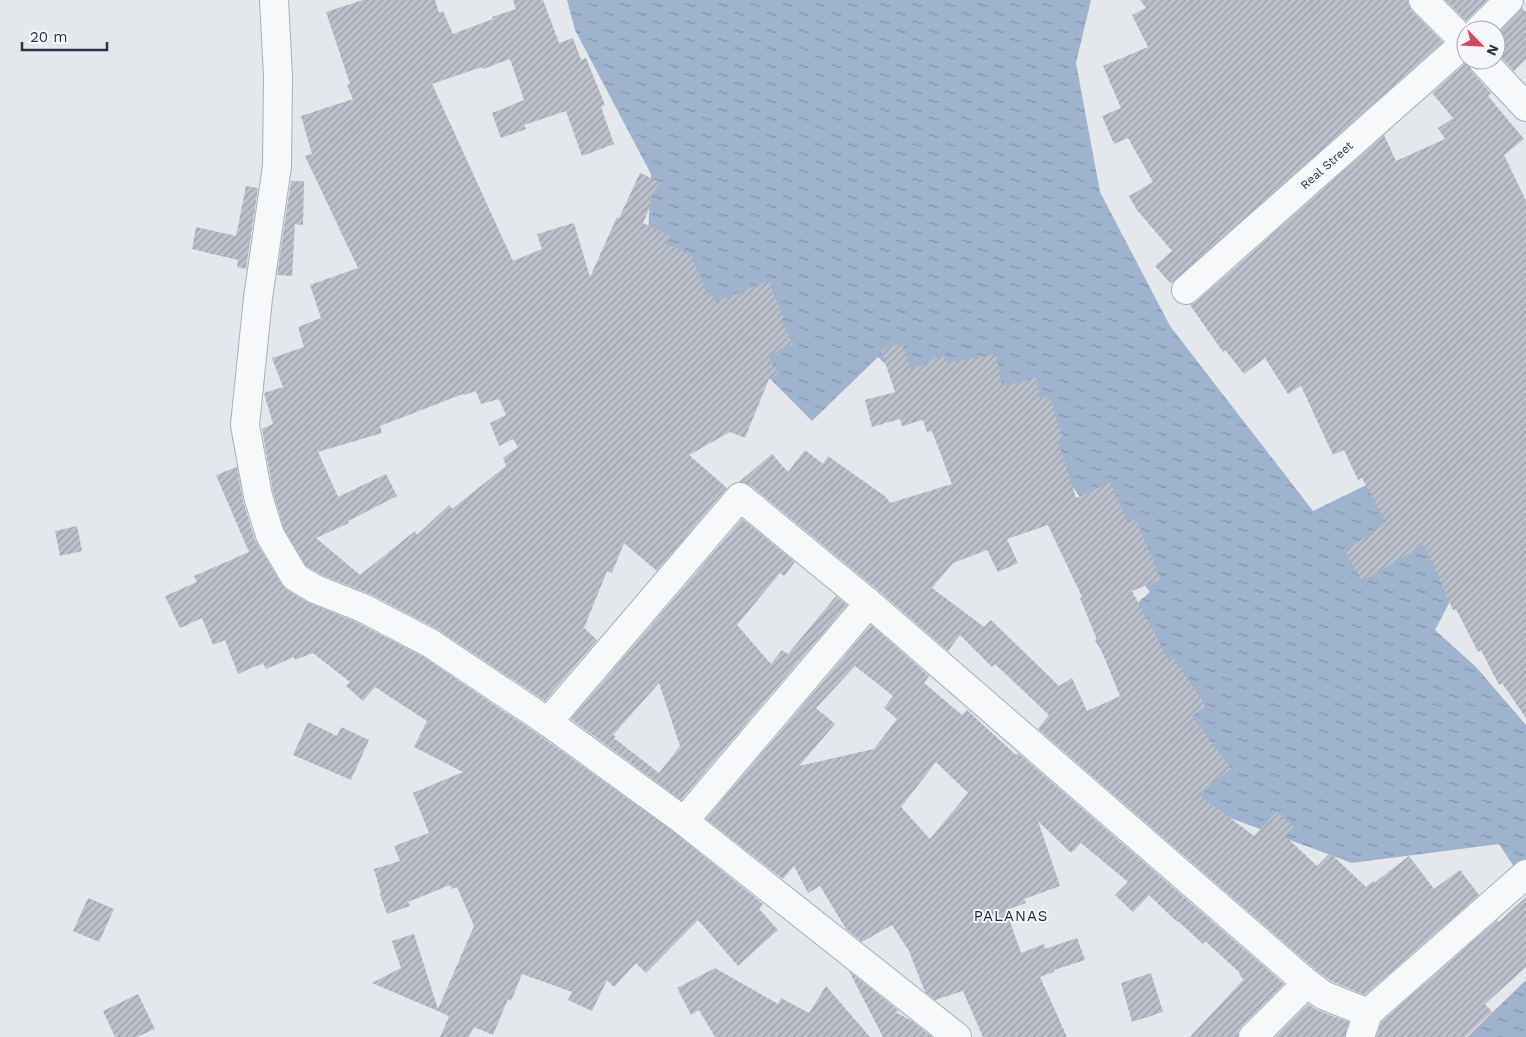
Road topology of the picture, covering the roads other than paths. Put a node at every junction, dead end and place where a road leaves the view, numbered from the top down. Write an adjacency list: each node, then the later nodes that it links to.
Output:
1 (274, 0): 11 (street)
2 (1424, 0): 5 (street)
3 (1509, 0): 4 (street)
4 (1488, 20)
5 (1456, 33)
6 (1456, 52): 9 (street, Real Street)
7 (1491, 70): 8 (street)
8 (1526, 108)
9 (1186, 290)
10 (870, 603): 11 (street); 12 (street); 14 (street)
11 (548, 722): 12 (street)
12 (684, 822): 16 (street)
13 (1526, 874): 15 (street)
14 (1306, 983): 15 (street); 17 (street)
15 (1364, 1025)
16 (957, 1037)
17 (1253, 1037)

